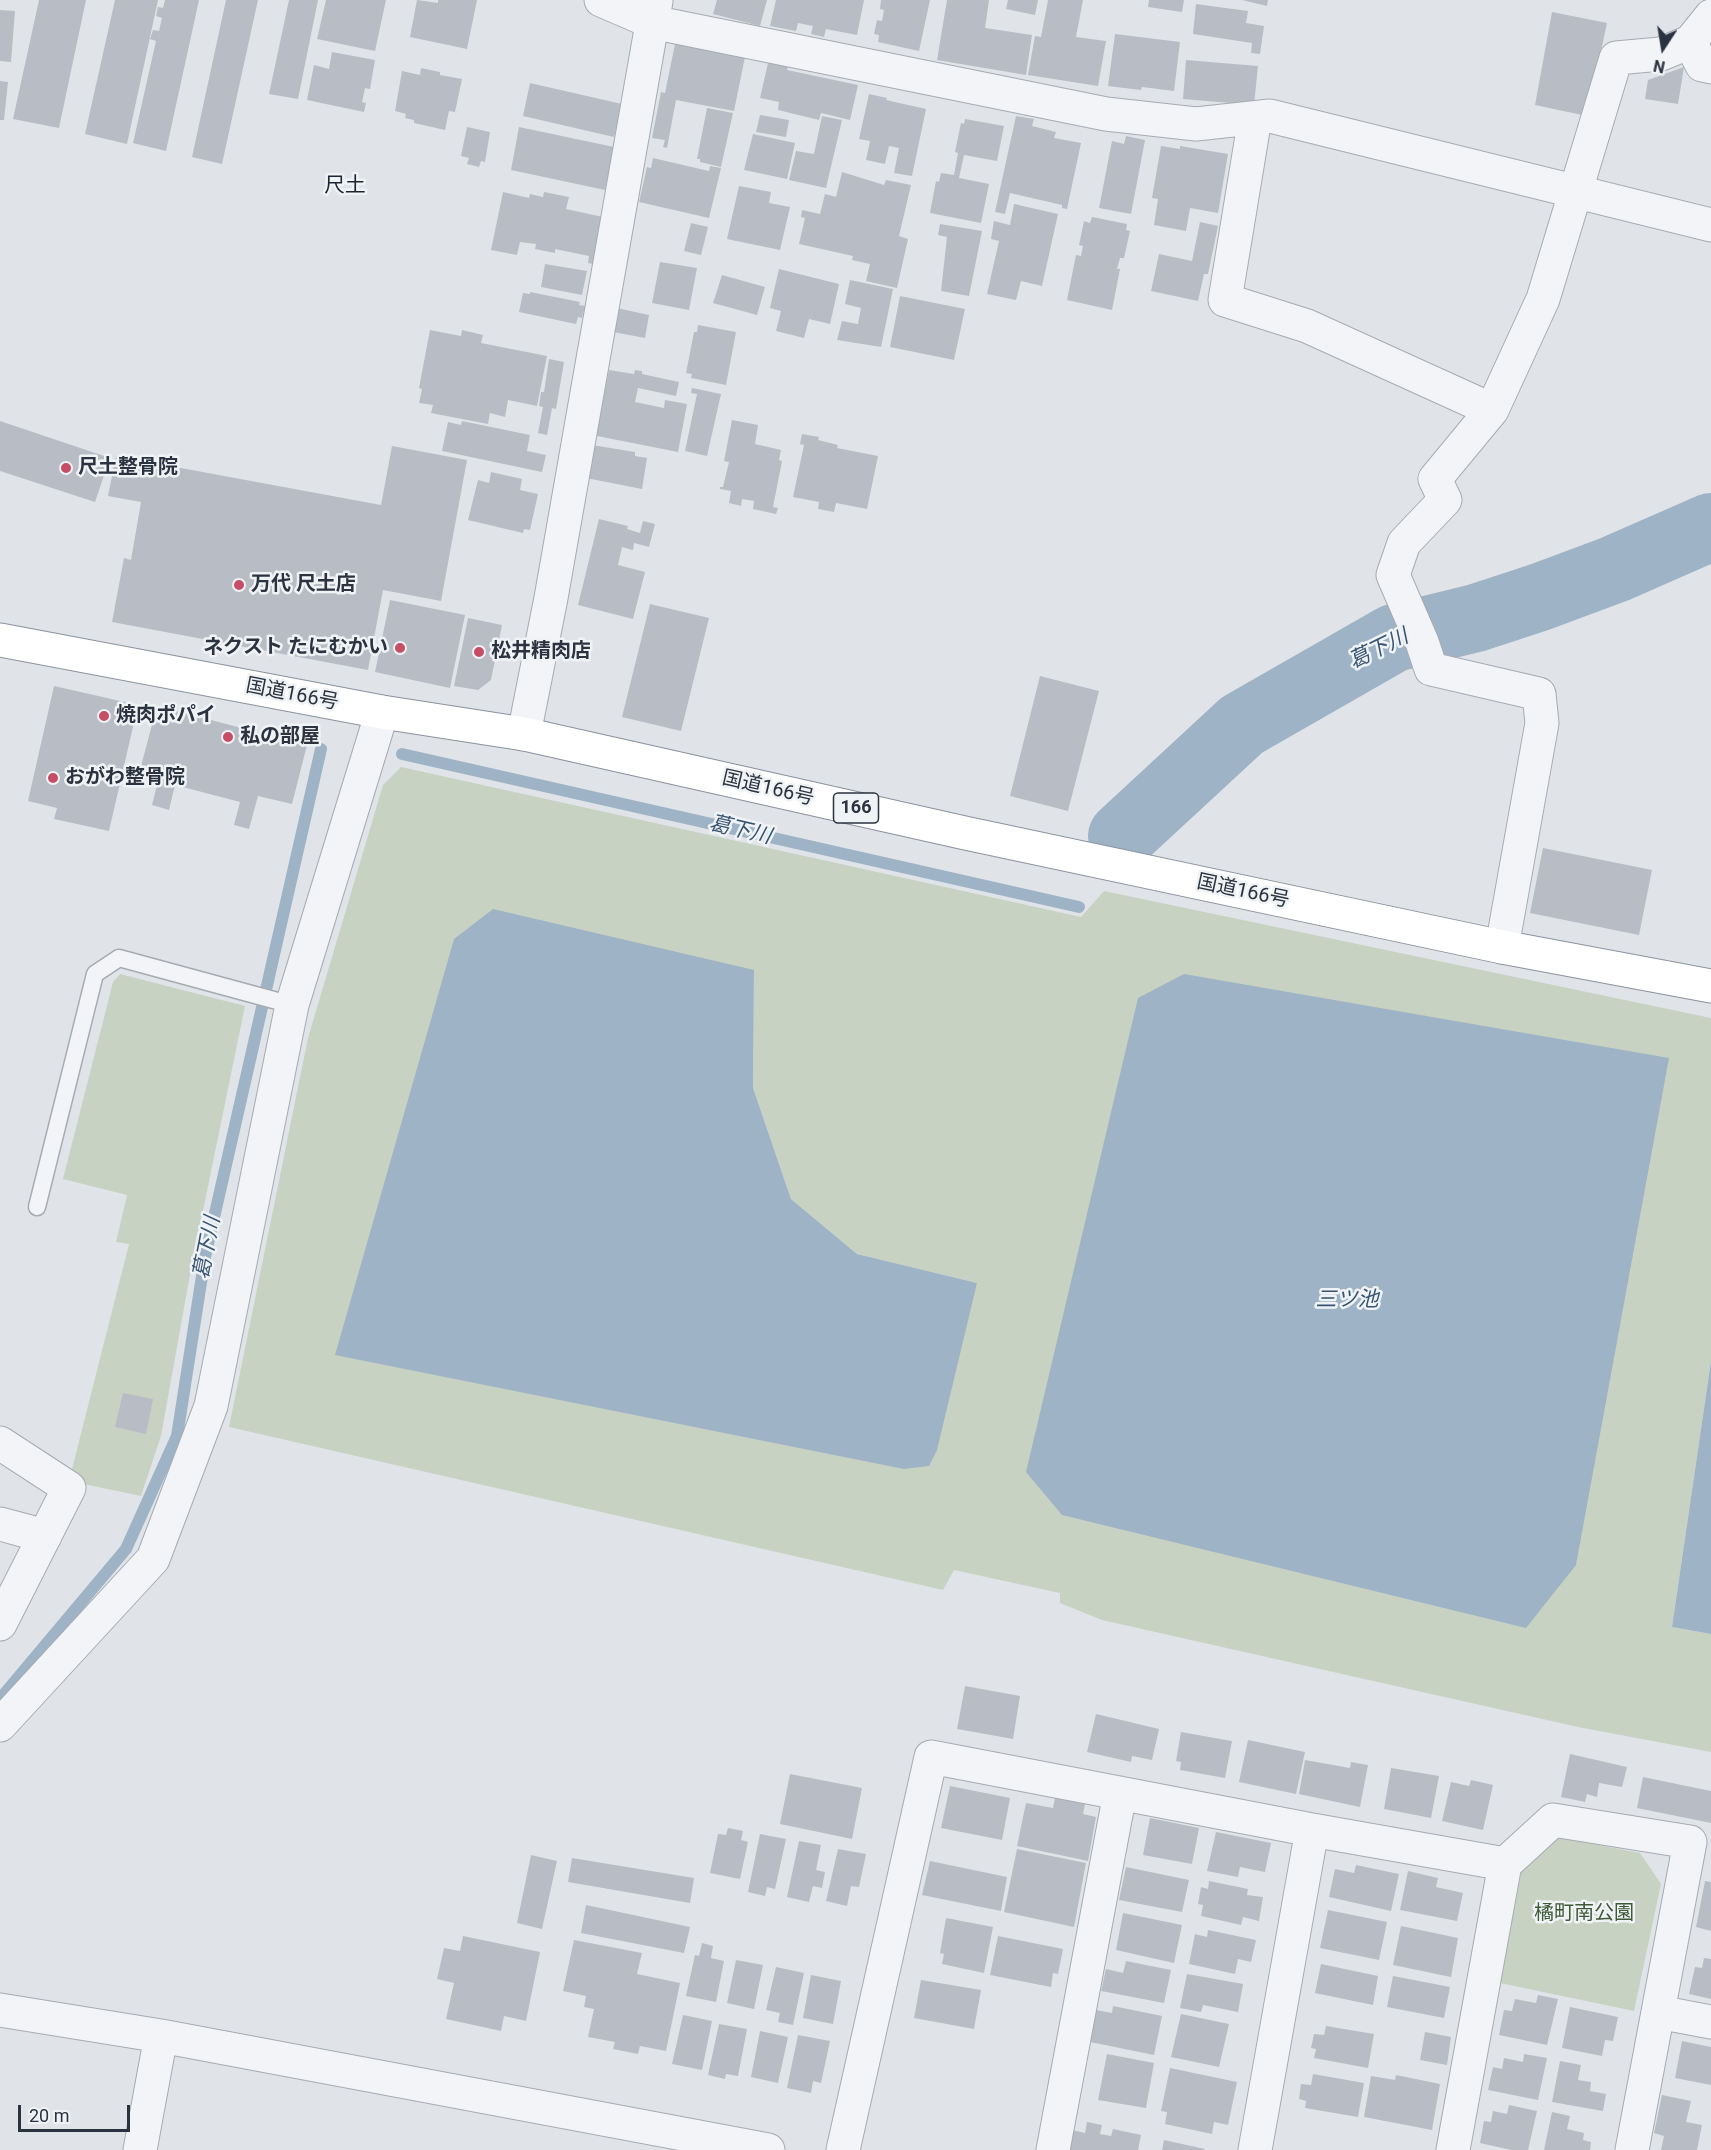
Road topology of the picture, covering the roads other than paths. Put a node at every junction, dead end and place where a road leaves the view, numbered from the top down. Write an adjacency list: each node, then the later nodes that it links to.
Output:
1 (601, 0): 2 (street)
2 (661, 7): 6 (street); 12 (street)
3 (1711, 16): 4 (street)
4 (1690, 42): 5 (street); 7 (street)
5 (1711, 67)
6 (1255, 118): 7 (street); 9 (street)
7 (1576, 192): 8 (street); 9 (street)
8 (1711, 225)
9 (1492, 410): 13 (street)
10 (0, 640): 11 (highway, 国道166号 / 166)
11 (382, 712): 12 (highway, 国道166号 / 166); 15 (street)
12 (524, 734): 13 (highway, 国道166号 / 166)
13 (1503, 947): 14 (highway, 国道166号 / 166)
14 (1711, 986)
15 (292, 1005): 16 (lane); 21 (street)
16 (38, 1207)
17 (0, 1443): 19 (street)
18 (0, 1524): 19 (street)
19 (45, 1536): 20 (street)
20 (3, 1615)
21 (4, 1716)
22 (1120, 1793): 23 (street); 32 (street); 33 (street)
23 (1312, 1830): 25 (street); 34 (street)
24 (1701, 1844): 25 (street); 27 (street)
25 (1505, 1864): 35 (street)
26 (0, 2010): 29 (street)
27 (1658, 2012): 28 (street); 36 (street)
28 (1711, 2022)
29 (161, 2036): 30 (street); 31 (street)
30 (140, 2150)
31 (768, 2150)
32 (843, 2150)
33 (1053, 2150)
34 (1255, 2150)
35 (1454, 2150)
36 (1632, 2150)

